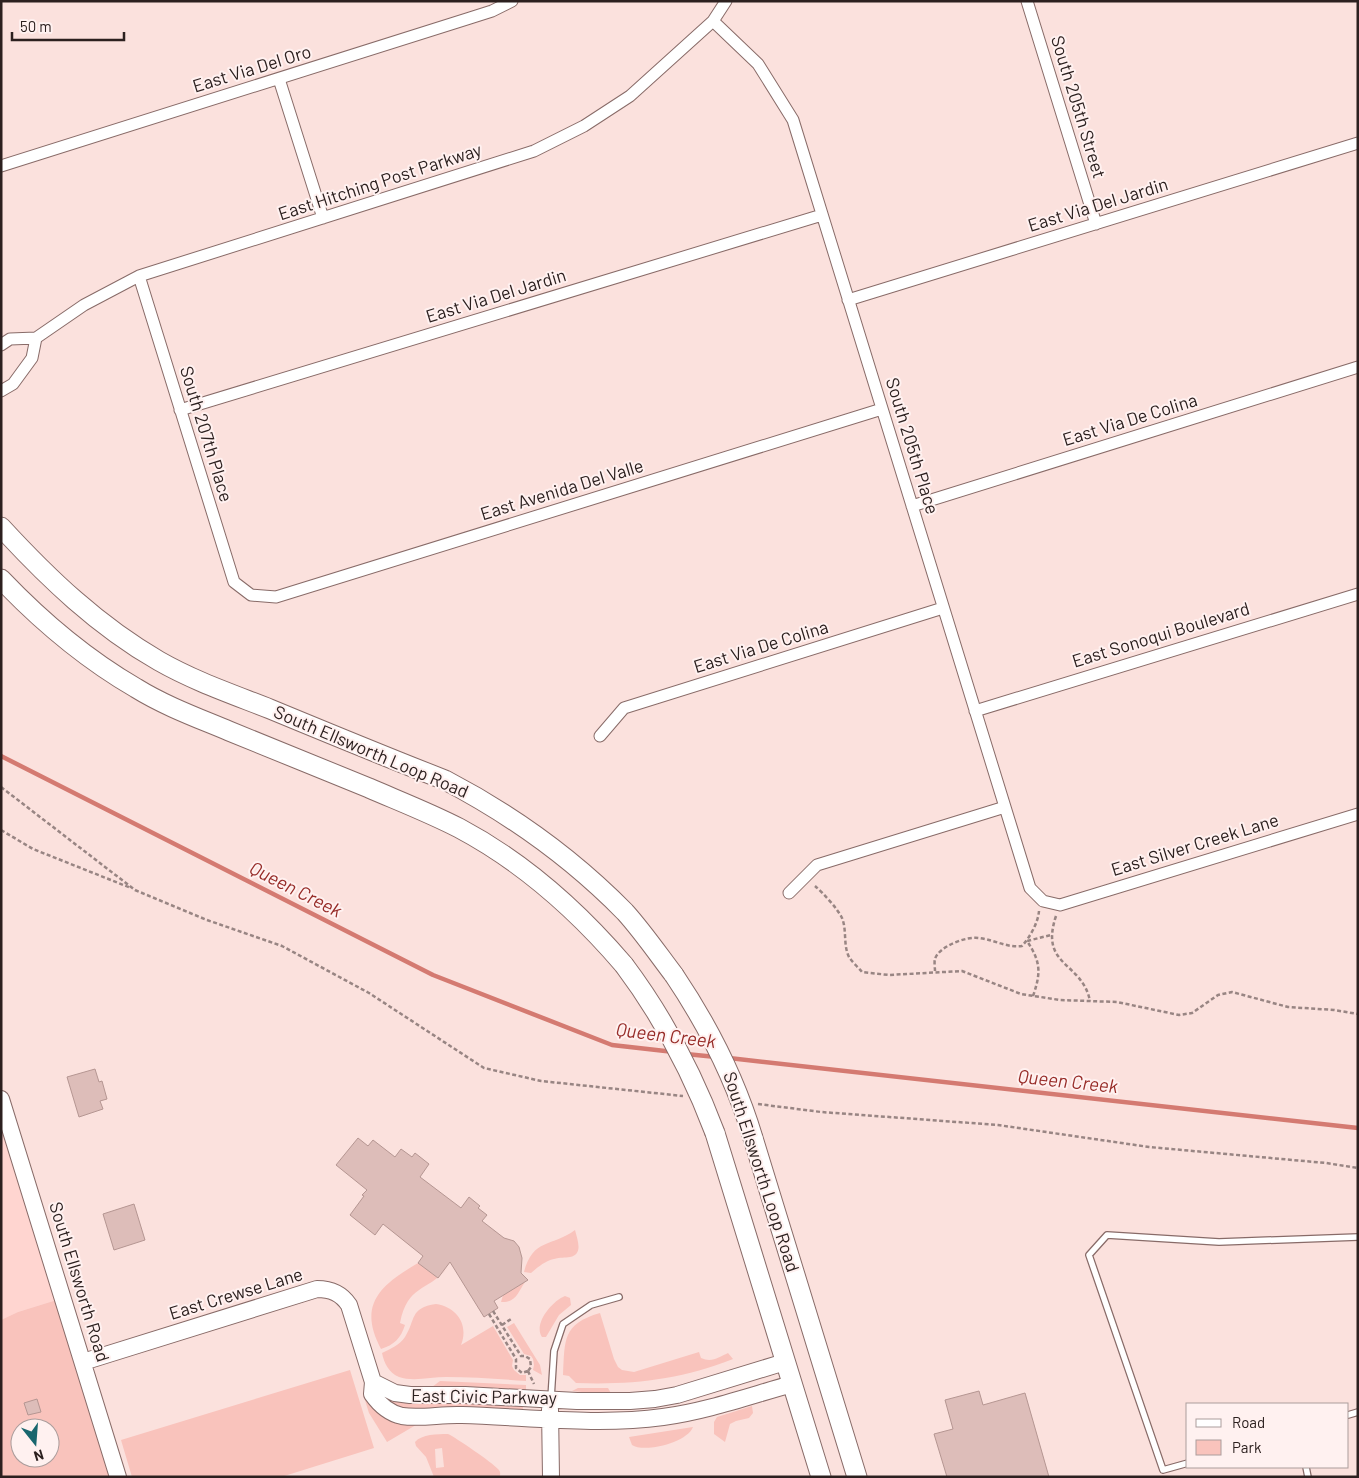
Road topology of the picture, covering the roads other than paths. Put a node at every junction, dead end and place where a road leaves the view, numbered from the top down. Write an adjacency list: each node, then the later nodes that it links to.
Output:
1 (512, 1): 5 (street, East Via Del Oro)
2 (726, 1): 4 (street, East Hitching Post Parkway)
3 (1026, 1): 10 (street, South 205th Street)
4 (713, 21): 8 (street, South 205th Place); 9 (street, East Hitching Post Parkway)
5 (279, 79): 7 (street, East Via Del Oro); 9 (street)
6 (1358, 143): 10 (street, East Via Del Jardin)
7 (1, 166)
8 (822, 215): 12 (street, South 205th Place); 18 (street, East Via Del Jardin)
9 (323, 218): 11 (street, East Hitching Post Parkway)
10 (1096, 224): 12 (street, East Via Del Jardin)
11 (139, 276): 13 (street, East Hitching Post Parkway); 18 (street, South 207th Place)
12 (848, 300): 17 (street, South 205th Place)
13 (36, 338): 14 (street); 16 (street)
14 (1, 344)
15 (1358, 367): 19 (street, East Via De Colina)
16 (1, 391)
17 (882, 409): 19 (street, South 205th Place); 23 (street, East Avenida Del Valle)
18 (180, 410): 23 (street, South 207th Place)
19 (912, 506): 24 (street, South 205th Place)
20 (1, 527): 44 (main road, South Ellsworth Loop Road, bridge)
21 (1, 580): 35 (main road, South Ellsworth Loop Road, bridge)
22 (1358, 594): 25 (street, East Sonoqui Boulevard)
23 (251, 595)
24 (944, 608): 25 (street, South 205th Place); 26 (street, East Via De Colina)
25 (975, 711): 27 (street, South 205th Place)
26 (600, 736)
27 (1005, 806): 29 (street); 30 (street, South 205th Place)
28 (1358, 814): 30 (street, East Silver Creek Lane)
29 (789, 893)
30 (1041, 899)
31 (1, 1099): 34 (street, South Ellsworth Road)
32 (1358, 1237): 40 (lane)
33 (619, 1297): 38 (lane)
34 (83, 1362): 36 (street, East Crewse Lane); 41 (street, South Ellsworth Road)
35 (785, 1362): 37 (main road, South Ellsworth Loop Road); 38 (street, East Civic Parkway)
36 (373, 1382): 38 (street, East Civic Parkway); 39 (street, East Civic Parkway)
37 (792, 1384): 39 (street, East Civic Parkway); 43 (main road, South Ellsworth Loop Road)
38 (551, 1400): 39 (street)
39 (549, 1419): 42 (street)
40 (1186, 1464)
41 (118, 1477)
42 (552, 1477)
43 (821, 1477)
44 (857, 1477)

